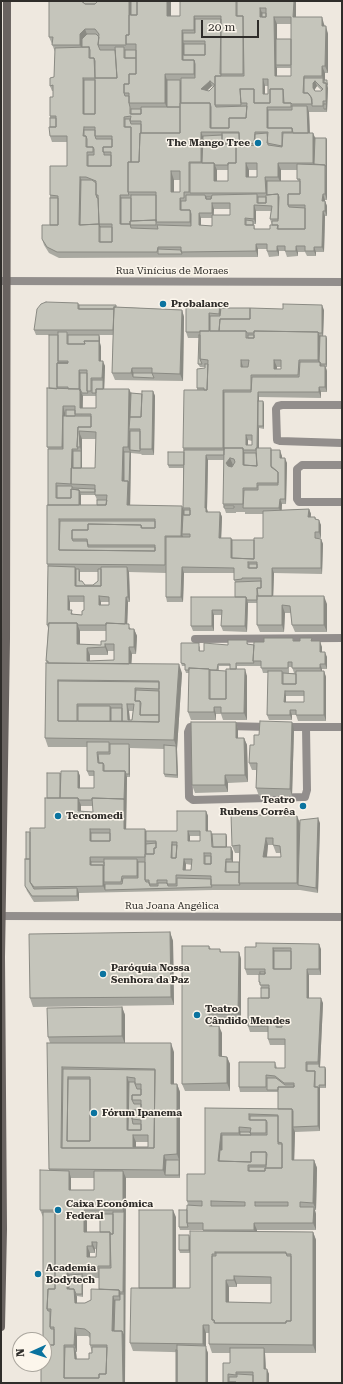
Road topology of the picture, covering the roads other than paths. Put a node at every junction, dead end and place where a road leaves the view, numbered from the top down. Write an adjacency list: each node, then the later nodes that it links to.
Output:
1 (7, 1): 2 (main road)
2 (3, 281): 3 (street, Rua Vinícius de Moraes); 12 (main road)
3 (342, 282)
4 (342, 405): 5 (street)
5 (342, 443)
6 (342, 465): 7 (street)
7 (342, 502)
8 (342, 638): 9 (street)
9 (195, 639)
10 (306, 727): 10 (street); 11 (street)
11 (342, 727)
12 (1, 916): 13 (street, Rua Joana Angélica); 14 (main road)
13 (342, 918)
14 (1, 1327)

